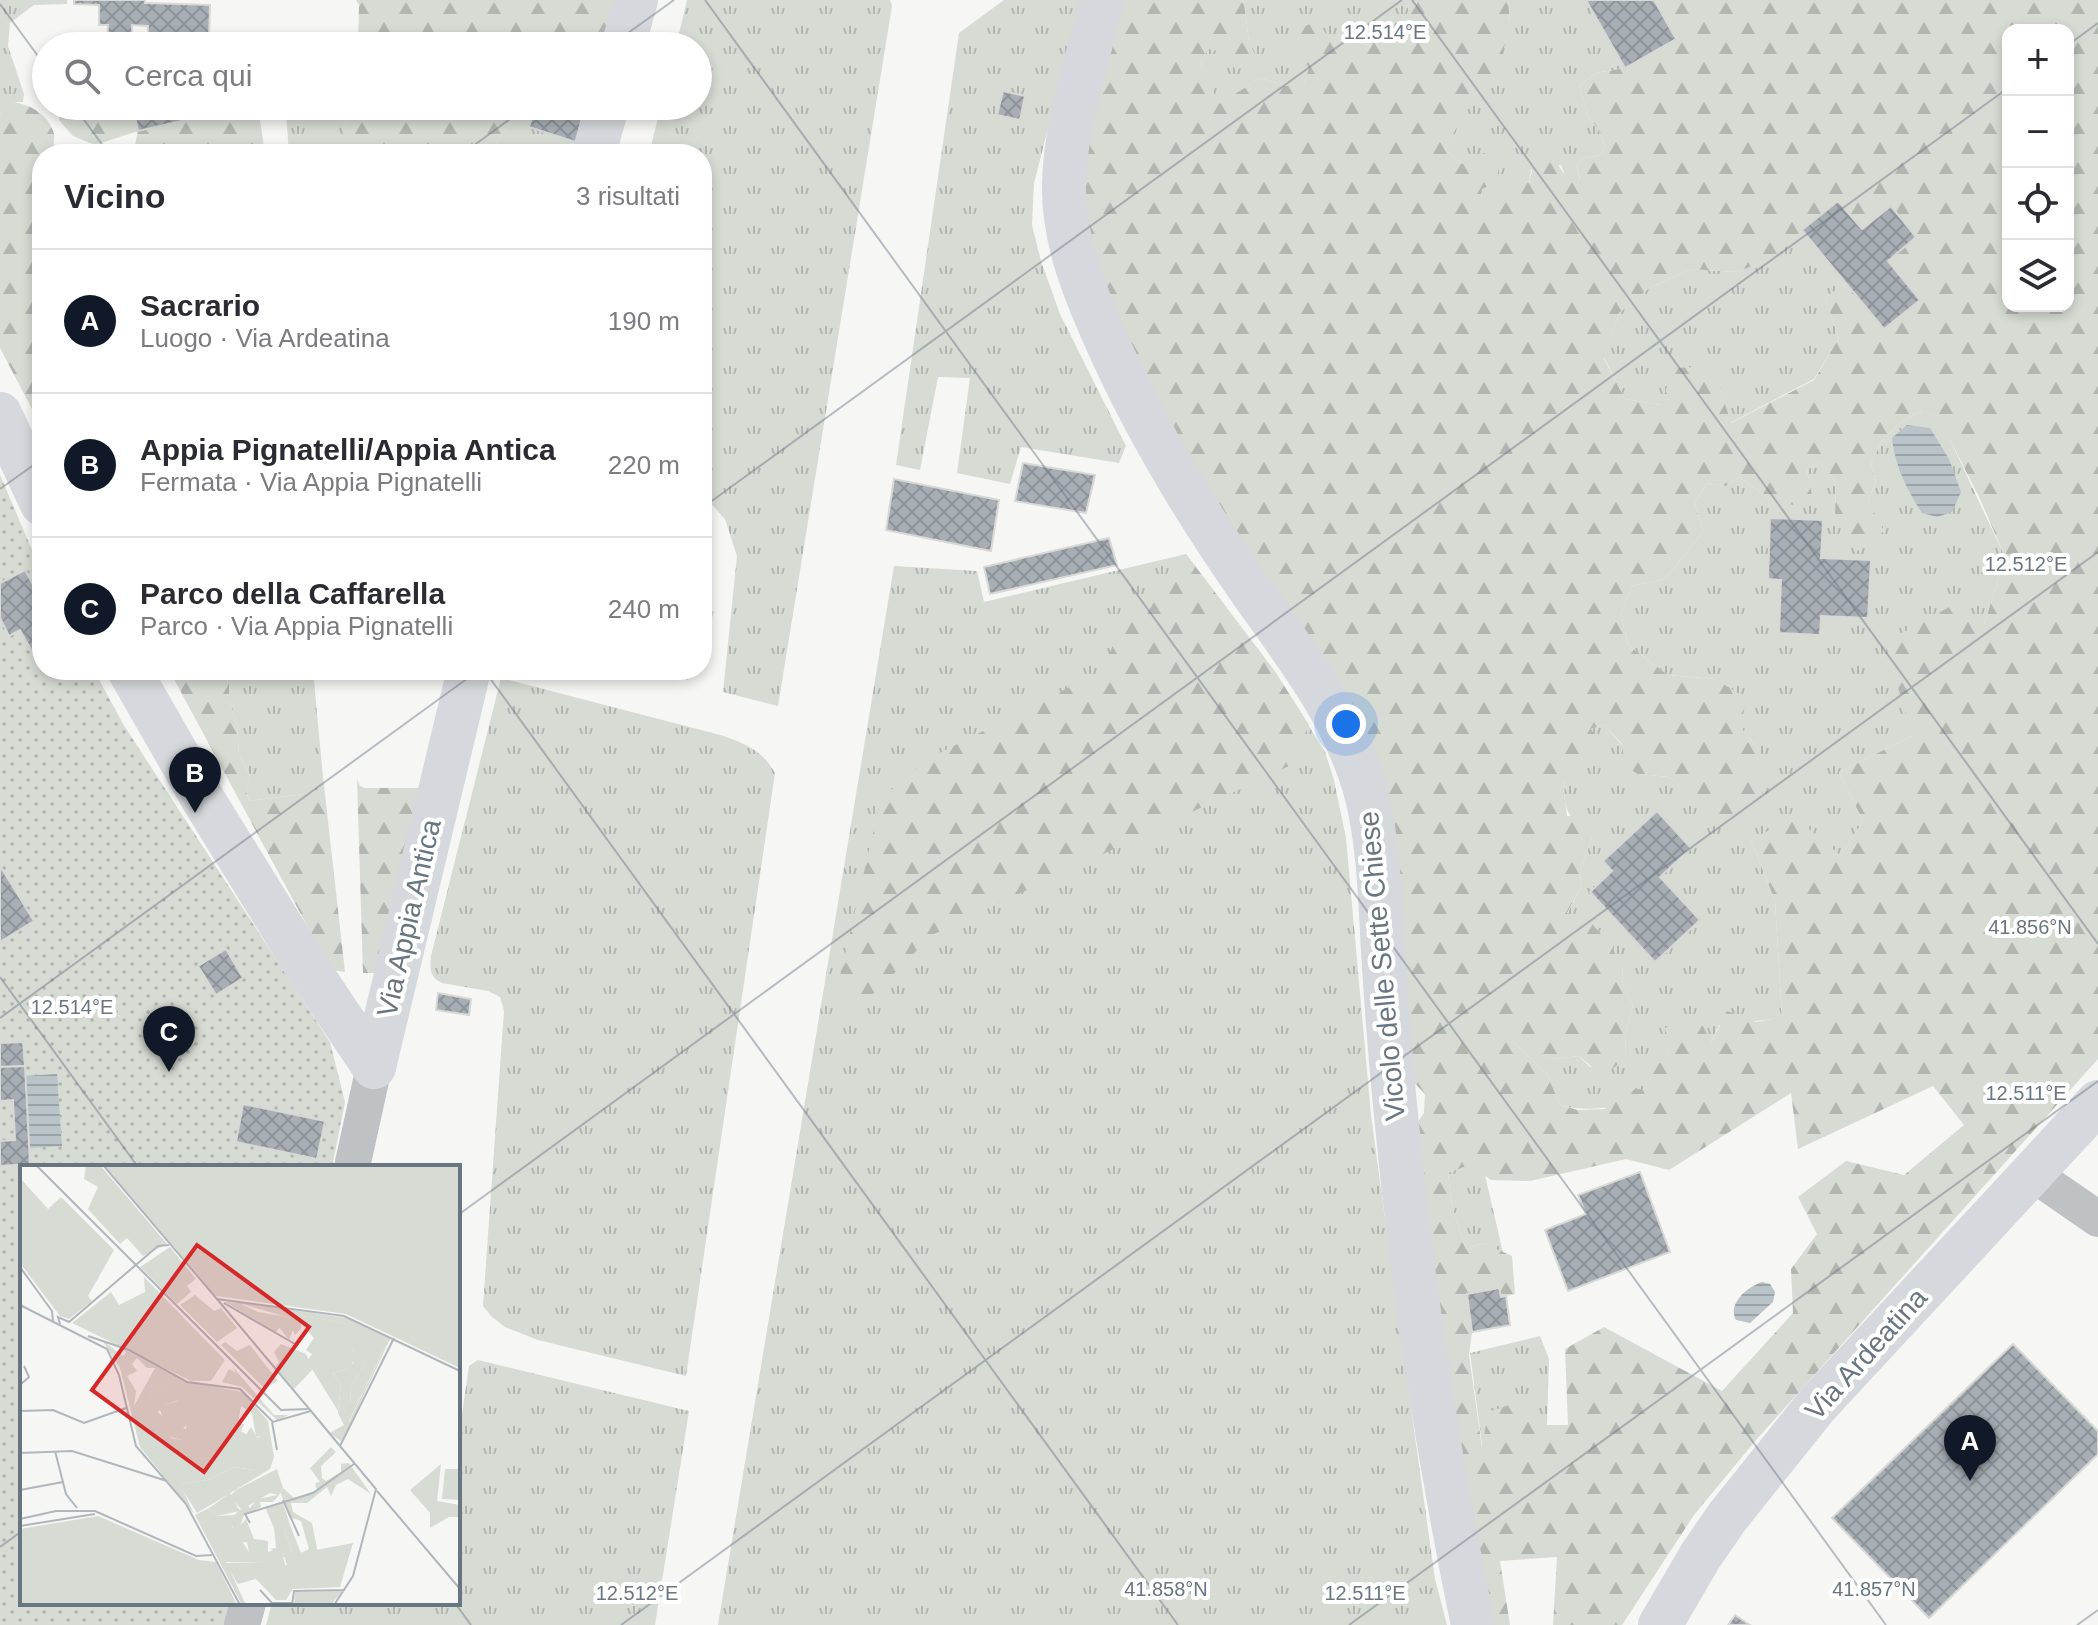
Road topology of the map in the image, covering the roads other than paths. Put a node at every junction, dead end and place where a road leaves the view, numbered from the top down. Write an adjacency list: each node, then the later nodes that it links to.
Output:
1 (636, 0): 3 (main road)
2 (1102, 0): 17 (main road, Vicolo delle Sette Chiese)
3 (627, 32)
4 (603, 120): 5 (main road)
5 (597, 144)
6 (0, 414): 7 (main road)
7 (32, 483)
8 (135, 680): 10 (main road)
9 (467, 680): 10 (main road, Via Appia Antica)
10 (374, 1067): 12 (street, Via Appia Antica)
11 (2098, 1102): 13 (main road, Via Ardeatina)
12 (352, 1165)
13 (2033, 1174): 14 (street); 18 (main road, Via Ardeatina)
14 (2098, 1219)
15 (247, 1605): 16 (street)
16 (242, 1625)
17 (1473, 1625)
18 (1660, 1625)

